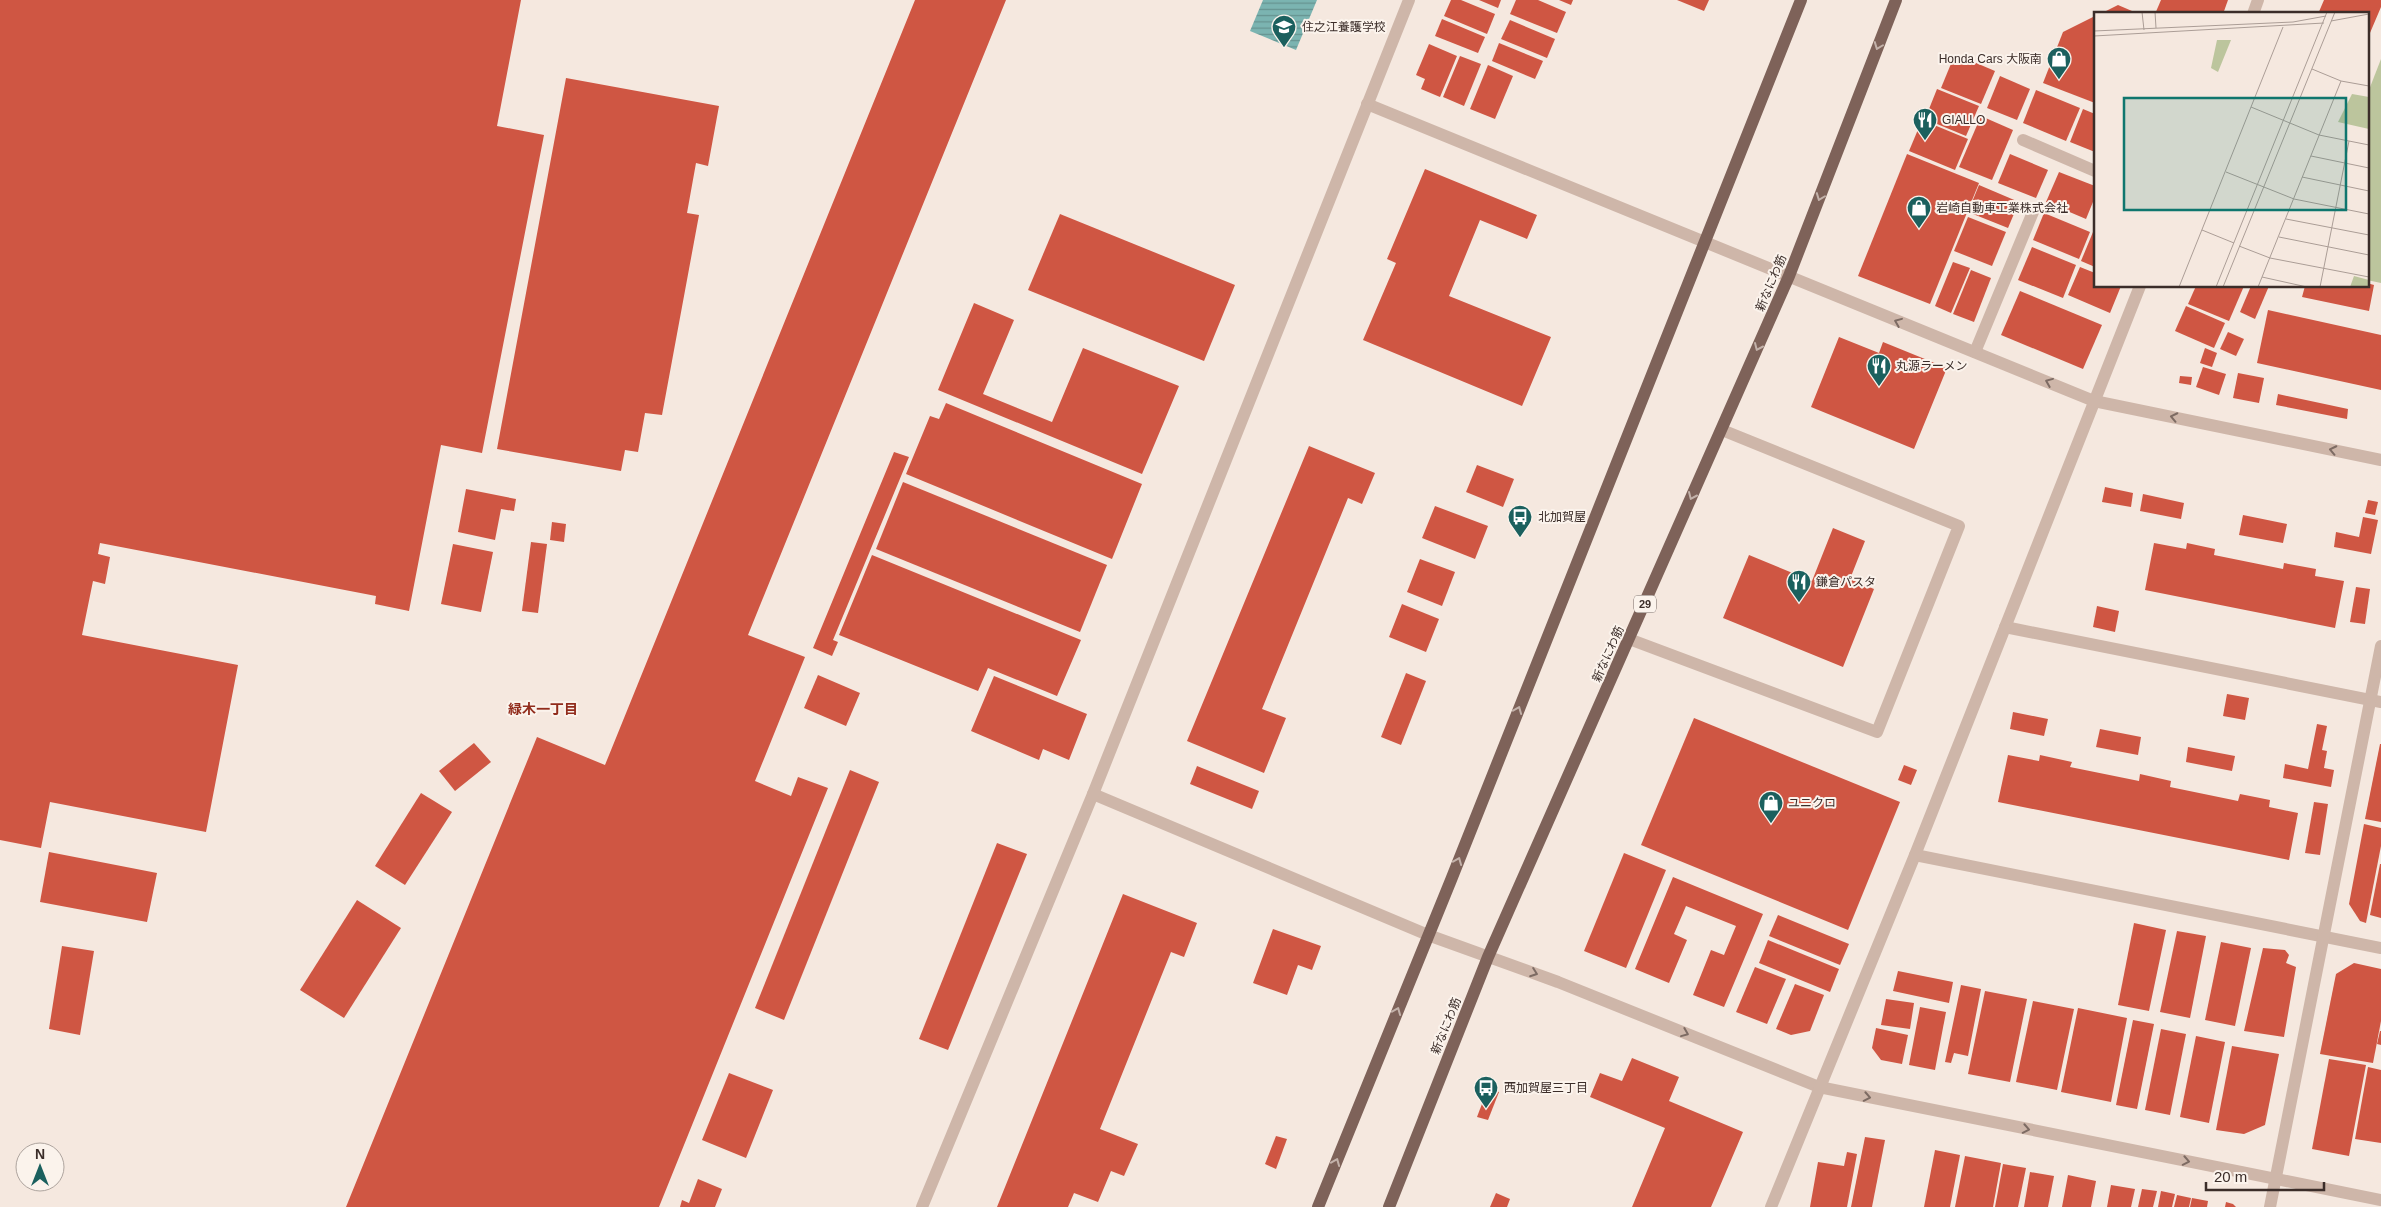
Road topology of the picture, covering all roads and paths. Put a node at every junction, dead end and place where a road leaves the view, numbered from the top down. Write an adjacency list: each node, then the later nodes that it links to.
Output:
1 (1409, 0): 6 (street)
2 (1801, 0): 10 (main road)
3 (1896, 0): 11 (main road, 新なにわ筋 / 29, one-way to 11)
4 (2258, 0): 5 (street)
5 (2254, 12)
6 (1367, 104): 10 (street); 21 (street)
7 (2023, 140): 8 (street)
8 (2094, 171)
9 (2033, 212): 13 (street)
10 (1704, 242): 11 (street); 23 (main road, one-way to 10)
11 (1790, 276): 13 (street, one-way to 11); 15 (main road, 新なにわ筋 / 29, one-way to 15)
12 (2139, 288): 14 (street)
13 (1975, 352): 14 (street, one-way to 13)
14 (2094, 401): 16 (street, one-way to 14); 17 (street)
15 (1722, 430): 18 (main road, 新なにわ筋 / 29, one-way to 18); 18 (street)
16 (2381, 460)
17 (2006, 627): 20 (street); 22 (street)
18 (1629, 639): 26 (main road, 新なにわ筋 / 29)
19 (2381, 646): 20 (street)
20 (2375, 701): 24 (street)
21 (1093, 794): 23 (street); 30 (street)
22 (1915, 855): 24 (street); 27 (street)
23 (1428, 935): 26 (street); 31 (main road, one-way to 23)
24 (2322, 936): 25 (street); 28 (street)
25 (2381, 948)
26 (1488, 957): 27 (street, one-way to 27); 32 (main road, 新なにわ筋 / 29)
27 (1819, 1087): 28 (street, one-way to 28); 33 (street)
28 (2275, 1179): 29 (street); 34 (street)
29 (2381, 1200)
30 (922, 1207)
31 (1318, 1207)
32 (1389, 1207)
33 (1771, 1207)
34 (2270, 1207)

